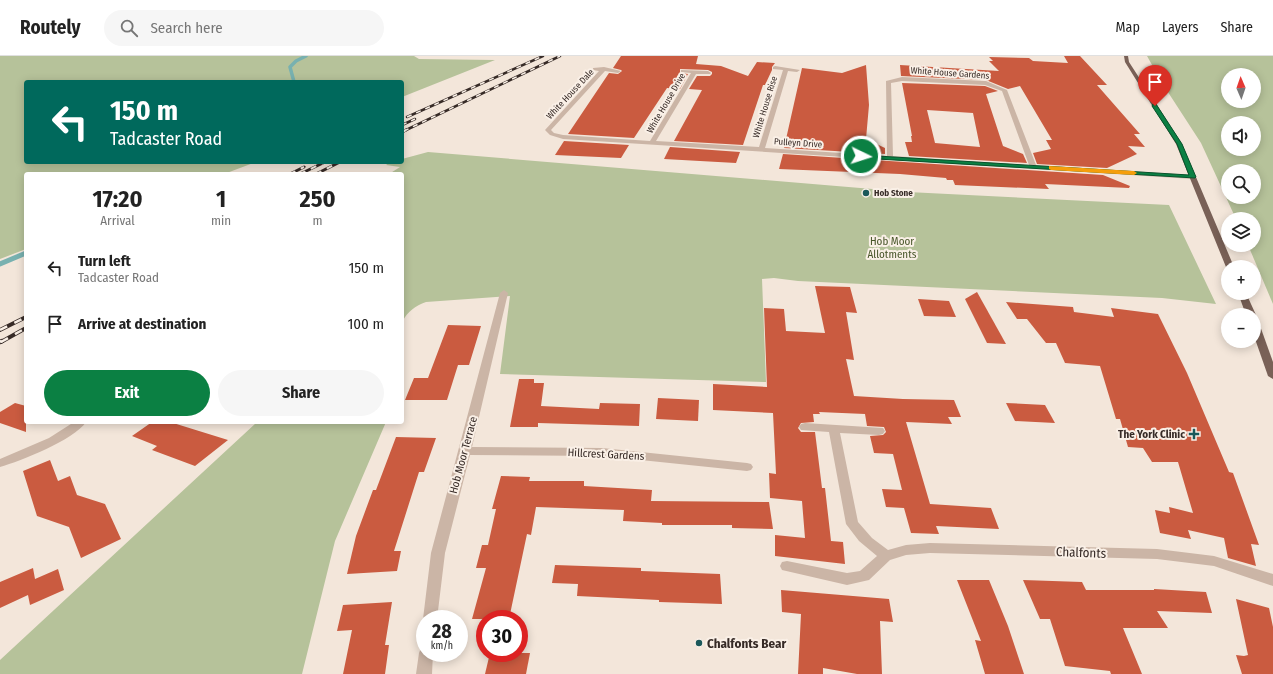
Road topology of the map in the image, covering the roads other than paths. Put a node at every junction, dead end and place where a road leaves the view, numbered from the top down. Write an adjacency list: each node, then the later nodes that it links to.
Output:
1 (1126, 56): 16 (main road)
2 (775, 68): 4 (street, White House Rise)
3 (595, 69): 5 (street, White House Dale)
4 (786, 69): 6 (street, White House Rise); 13 (street, White House Rise)
5 (604, 70): 7 (street, White House Dale); 11 (street, White House Dale)
6 (797, 70)
7 (618, 71)
8 (683, 71): 9 (street, White House Drive)
9 (694, 72): 10 (street, White House Drive); 12 (street, White House Drive)
10 (708, 73)
11 (548, 130): 12 (street, Pulleyn Drive)
12 (652, 143): 13 (street, Pulleyn Drive)
13 (761, 150): 14 (street, Pulleyn Drive)
14 (890, 158): 15 (street, Pulleyn Drive); 15 (street, White House Gardens)
15 (1033, 167): 16 (street, Pulleyn Drive)
16 (1193, 177): 17 (main road)
17 (1227, 260)
18 (504, 293): 25 (street, Hob Moor Terrace)
19 (1261, 343): 20 (main road)
20 (1273, 376)
21 (79, 424): 26 (street)
22 (805, 427): 23 (street)
23 (834, 428): 24 (street); 28 (street)
24 (879, 431)
25 (465, 451): 27 (street, Hillcrest Gardens); 31 (street, Hob Moor Terrace)
26 (0, 463)
27 (746, 467)
28 (886, 556): 29 (street, Chalfonts); 30 (street, Chalfonts)
29 (787, 566)
30 (1273, 580)
31 (431, 610)
32 (425, 662): 33 (street)
33 (424, 674)

